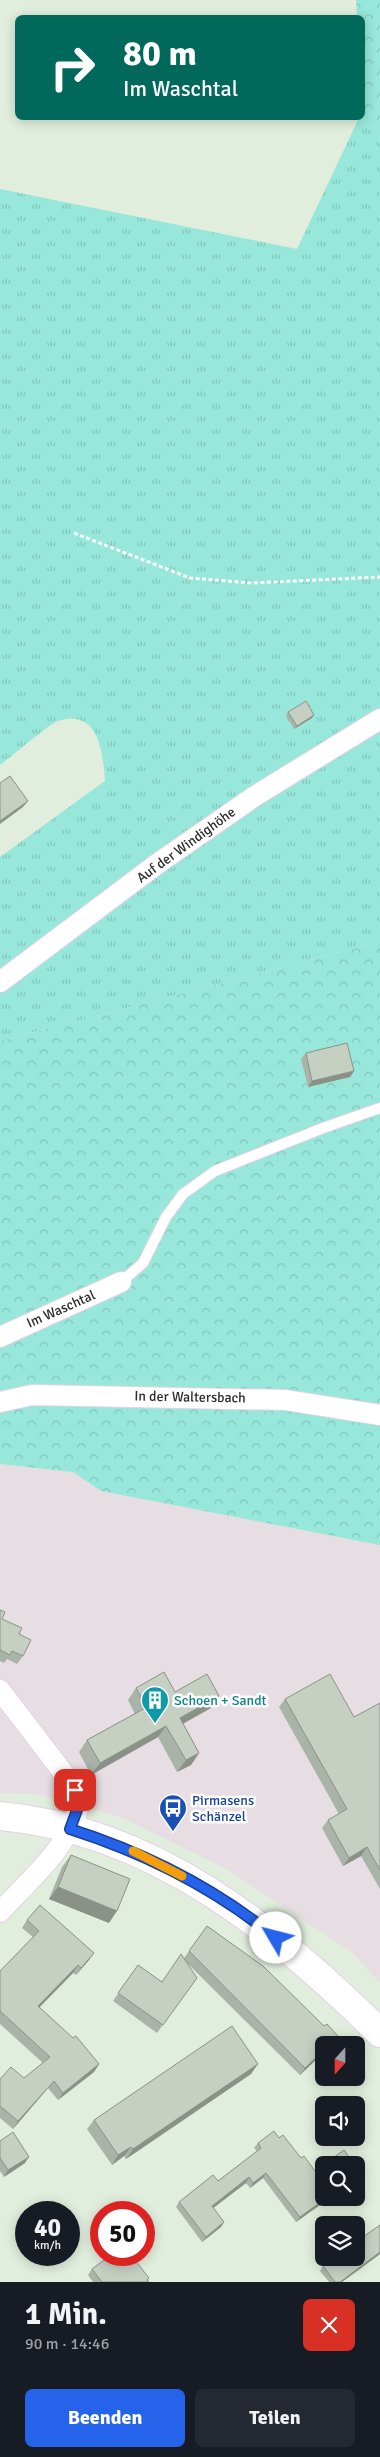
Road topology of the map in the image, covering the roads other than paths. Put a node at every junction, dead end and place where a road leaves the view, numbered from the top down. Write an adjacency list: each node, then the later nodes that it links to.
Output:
1 (380, 719): 2 (street, Auf der Windighöhe)
2 (0, 982)
3 (380, 1108): 4 (lane)
4 (122, 1282): 5 (street, Im Waschtal)
5 (0, 1337)
6 (0, 1402): 7 (street, In der Waltersbach)
7 (380, 1415)
8 (0, 1690): 10 (street)
9 (0, 1816): 10 (main road)
10 (70, 1829): 11 (street); 12 (main road)
11 (0, 1912)
12 (380, 2033)

